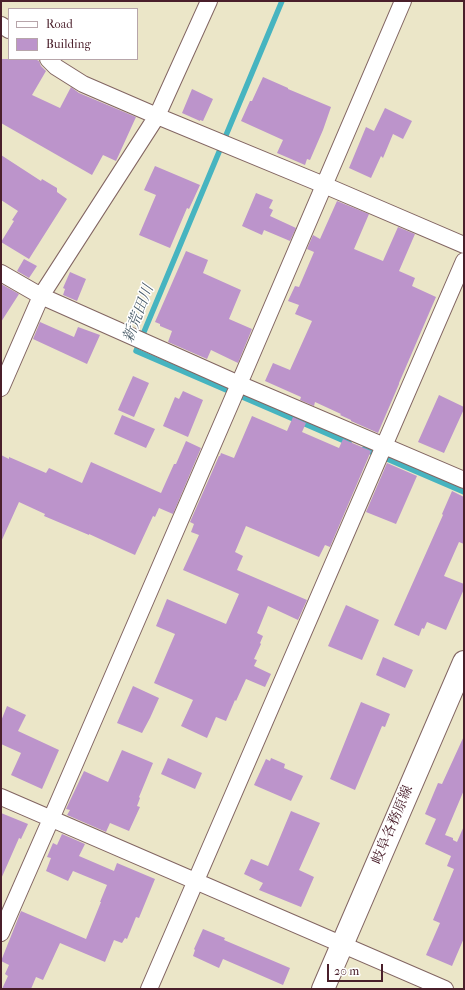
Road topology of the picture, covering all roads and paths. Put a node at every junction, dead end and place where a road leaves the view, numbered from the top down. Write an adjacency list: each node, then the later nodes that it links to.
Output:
1 (209, 1): 4 (street)
2 (403, 1): 5 (street)
3 (49, 60): 4 (street)
4 (157, 116): 5 (street); 9 (street)
5 (324, 184): 6 (street); 10 (street)
6 (464, 245)
7 (464, 261): 12 (street)
8 (1, 273): 9 (street)
9 (41, 296): 10 (street); 11 (street)
10 (239, 385): 12 (street); 16 (street)
11 (1, 388)
12 (383, 446): 13 (street); 17 (street)
13 (464, 480)
14 (464, 662): 19 (main road, 岐阜各務原線)
15 (1, 798): 16 (street)
16 (51, 819): 17 (street); 18 (street)
17 (196, 882): 19 (street); 20 (street)
18 (1, 933)
19 (342, 944): 21 (main road, 岐阜各務原線); 22 (street)
20 (149, 989)
21 (323, 989)
22 (445, 989)

